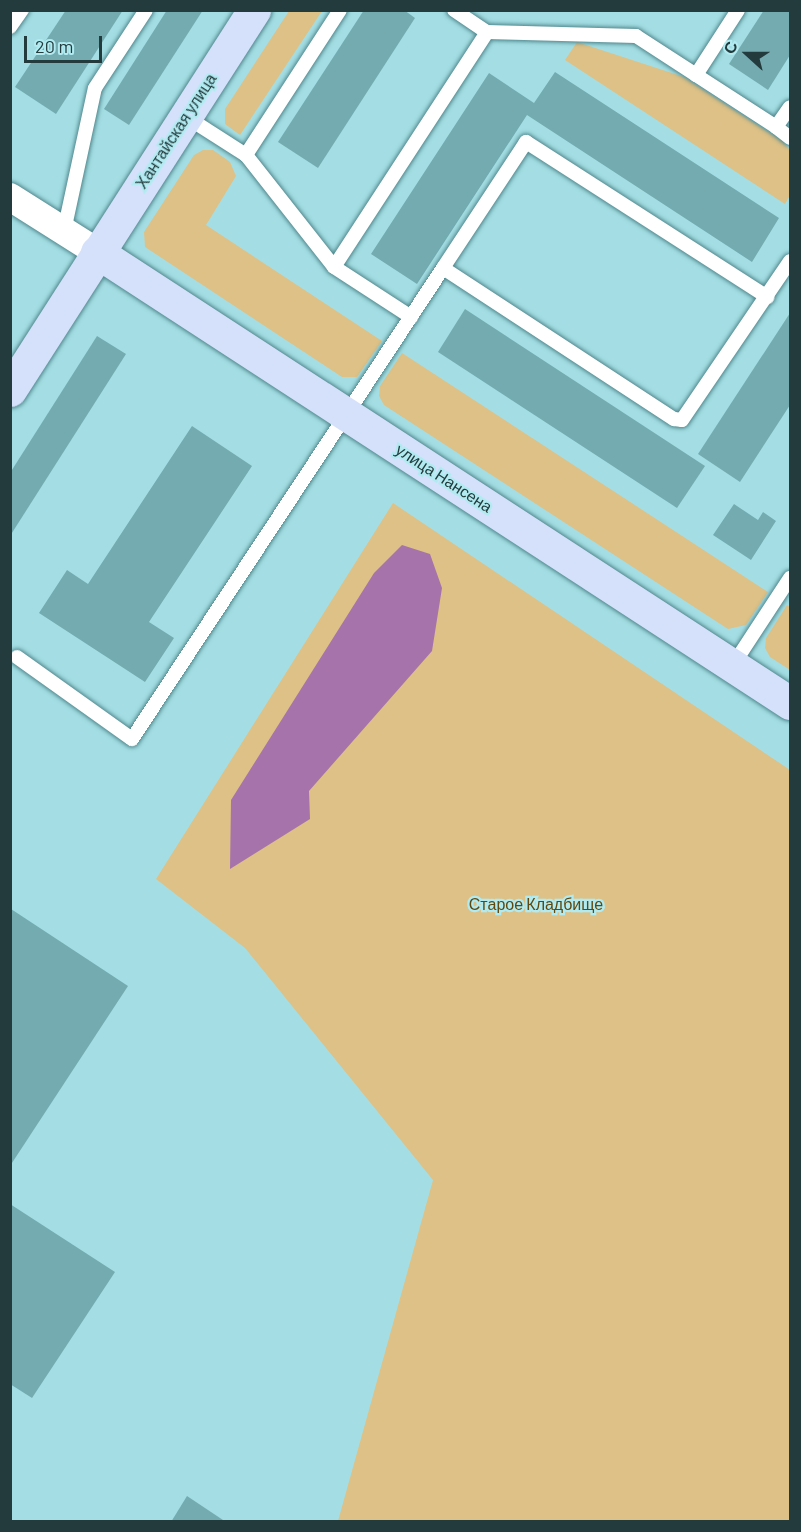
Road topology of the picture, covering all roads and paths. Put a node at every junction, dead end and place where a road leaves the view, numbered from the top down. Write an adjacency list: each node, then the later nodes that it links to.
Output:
1 (22, 10): 7 (lane)
2 (146, 10): 16 (lane)
3 (255, 10): 11 (street, Хантайская улица)
4 (340, 10): 14 (lane)
5 (454, 10): 8 (lane)
6 (738, 10): 9 (lane)
7 (10, 27)
8 (488, 33): 9 (lane); 19 (lane)
9 (696, 75): 12 (lane)
10 (790, 107): 12 (lane)
11 (186, 116): 14 (lane); 17 (street, Хантайская улица)
12 (776, 128): 13 (lane)
13 (790, 138)
14 (246, 155): 19 (lane)
15 (10, 197): 16 (street)
16 (64, 231): 17 (street)
17 (97, 252): 23 (street, Хантайская улица); 24 (street, улица Нансена)
18 (790, 261): 21 (lane)
19 (334, 267): 22 (lane)
20 (443, 268): 21 (lane); 21 (lane); 22 (lane)
21 (767, 297)
22 (411, 317): 24 (lane)
23 (10, 390)
24 (348, 415): 26 (lane); 27 (street, улица Нансена)
25 (790, 578): 27 (lane)
26 (17, 657)
27 (733, 666): 28 (street, улица Нансена)
28 (790, 703)

